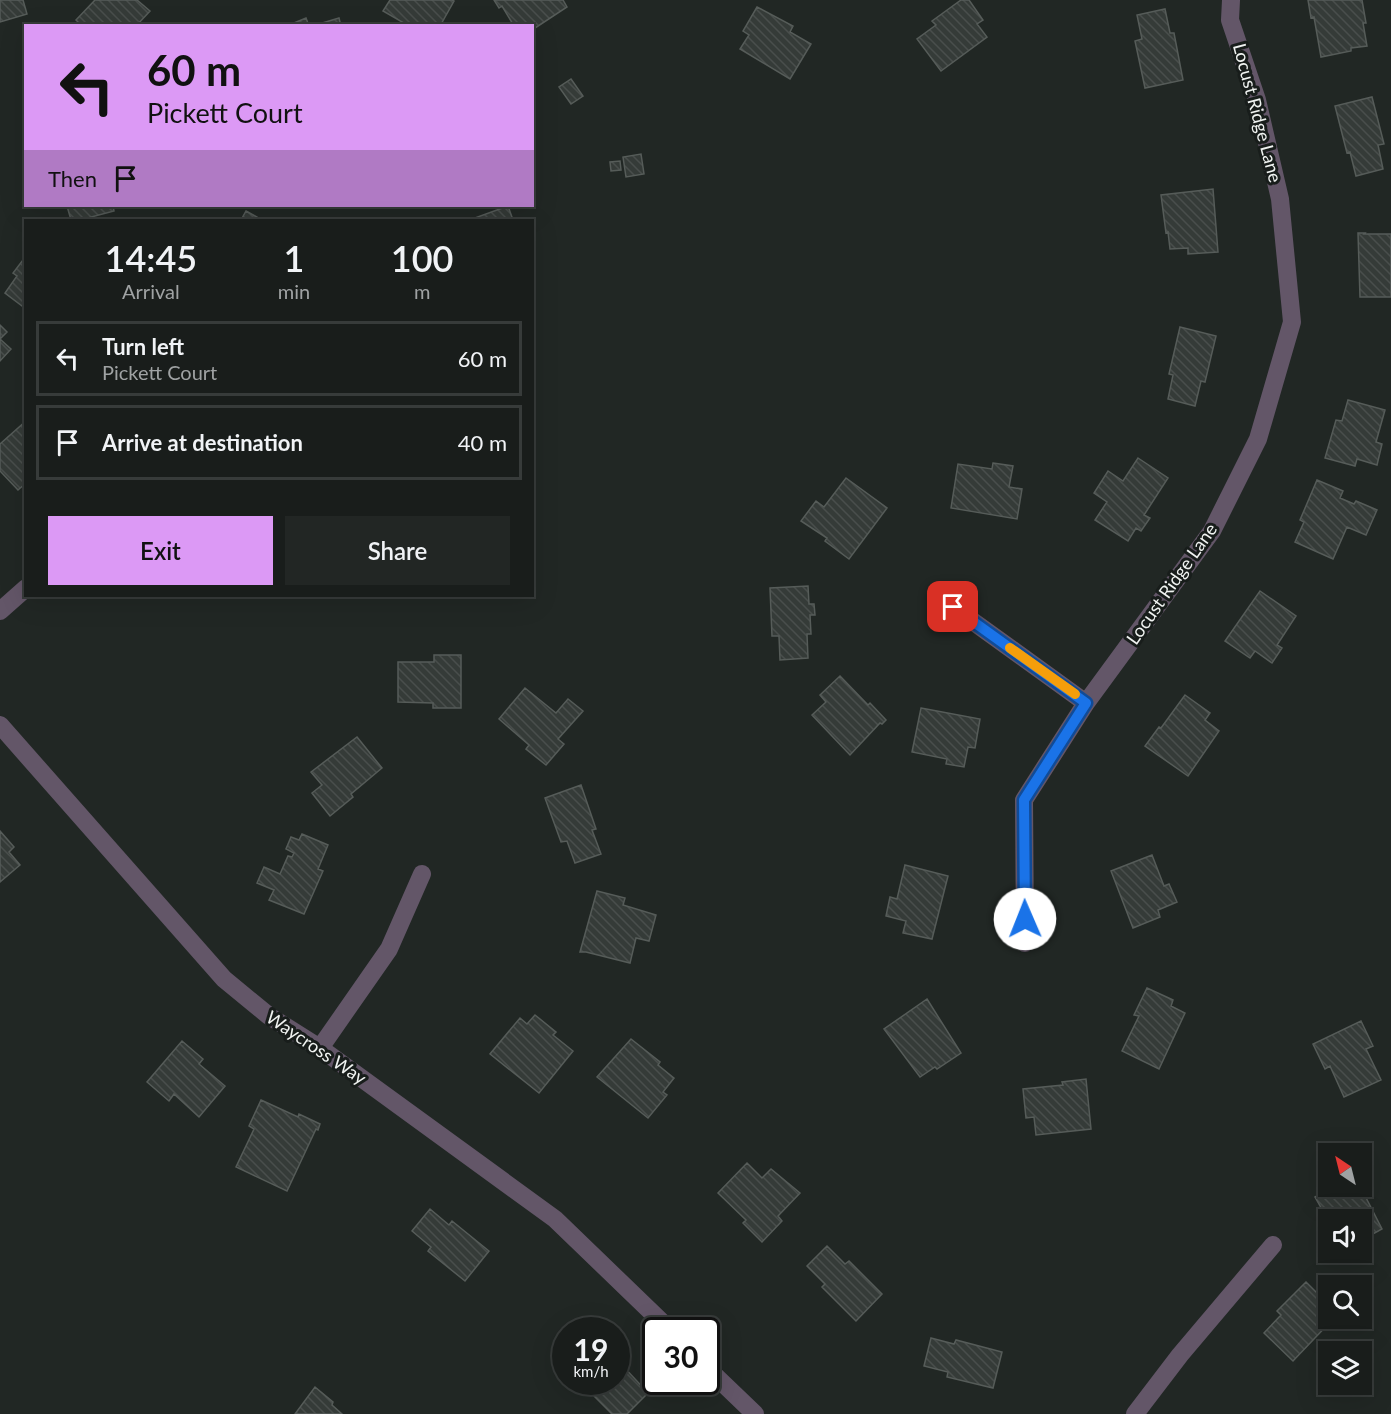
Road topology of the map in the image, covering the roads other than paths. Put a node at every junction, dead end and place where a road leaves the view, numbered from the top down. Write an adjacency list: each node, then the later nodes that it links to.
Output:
1 (1230, 0): 5 (street, Locust Ridge Lane)
2 (24, 590): 4 (street)
3 (953, 607): 5 (street)
4 (0, 611)
5 (1086, 703): 8 (street, Locust Ridge Lane)
6 (0, 725): 9 (street, Waycross Way)
7 (422, 874): 9 (street)
8 (1025, 943)
9 (320, 1048): 11 (street, Waycross Way)
10 (1273, 1245): 14 (street)
11 (657, 1317)
12 (720, 1380): 13 (street)
13 (755, 1414)
14 (1135, 1414)

